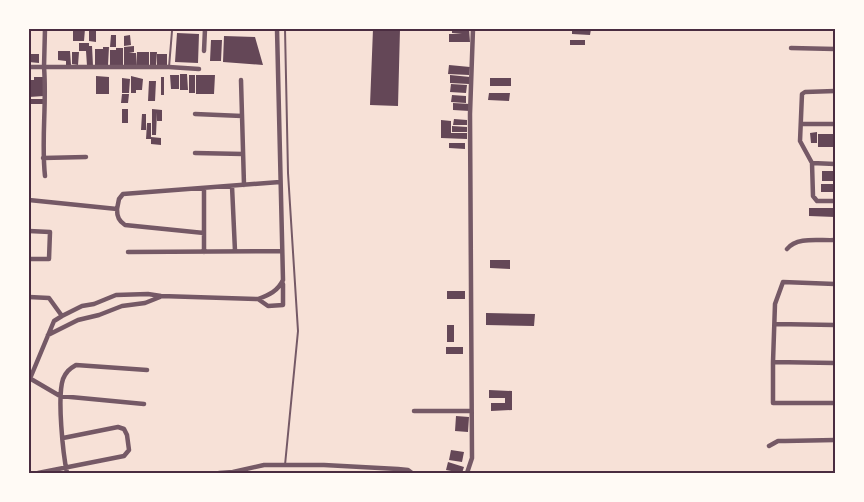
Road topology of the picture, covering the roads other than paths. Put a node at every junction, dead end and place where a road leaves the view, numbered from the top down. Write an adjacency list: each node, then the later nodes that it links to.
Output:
1 (45, 29): 11 (street)
2 (205, 29): 9 (street)
3 (277, 29): 27 (street)
4 (285, 29): 66 (lane)
5 (473, 29): 62 (street)
6 (172, 31): 12 (lane)
7 (791, 48): 8 (street)
8 (835, 49)
9 (204, 51)
10 (29, 67): 11 (street)
11 (44, 67): 12 (street); 23 (street)
12 (169, 67): 13 (street)
13 (199, 69)
14 (241, 80): 17 (street)
15 (835, 91): 18 (street)
16 (195, 114): 17 (street)
17 (242, 116): 21 (street)
18 (801, 124): 19 (street); 24 (street)
19 (835, 124)
20 (195, 154): 21 (street)
21 (243, 154): 28 (street)
22 (86, 157): 23 (street)
23 (43, 158): 26 (street)
24 (812, 163): 25 (street); 32 (street)
25 (835, 164)
26 (45, 176)
27 (280, 182): 28 (street); 39 (street)
28 (244, 185): 29 (street)
29 (232, 186): 30 (street); 38 (street)
30 (204, 188): 33 (street); 35 (street)
31 (29, 200): 33 (street)
32 (835, 201)
33 (117, 209): 35 (street)
34 (29, 231): 42 (street)
35 (204, 233): 41 (street)
36 (835, 240): 37 (street)
37 (787, 249)
38 (235, 251): 39 (street); 41 (street)
39 (282, 251): 43 (street)
40 (128, 252): 41 (street)
41 (204, 252)
42 (29, 259)
43 (283, 280): 47 (street); 47 (street)
44 (835, 284): 51 (street)
45 (161, 296): 47 (street); 48 (street); 49 (street)
46 (29, 297): 50 (street)
47 (258, 299)
48 (94, 304): 49 (street); 50 (street)
49 (99, 315): 53 (street)
50 (62, 316): 53 (street)
51 (775, 324): 52 (street); 54 (street)
52 (835, 324)
53 (48, 335): 57 (street)
54 (773, 362): 55 (street); 59 (street)
55 (835, 363)
56 (147, 370): 58 (street)
57 (30, 380): 58 (street)
58 (60, 396): 60 (street); 63 (street)
59 (835, 403)
60 (144, 404)
61 (414, 411): 62 (street)
62 (471, 411): 72 (street)
63 (63, 438): 67 (street); 67 (street)
64 (835, 440): 65 (street)
65 (768, 446)
66 (285, 465): 70 (street); 71 (street)
67 (66, 470): 68 (street)
68 (38, 473)
69 (219, 473): 70 (street)
70 (233, 473)
71 (412, 473)
72 (467, 473)

